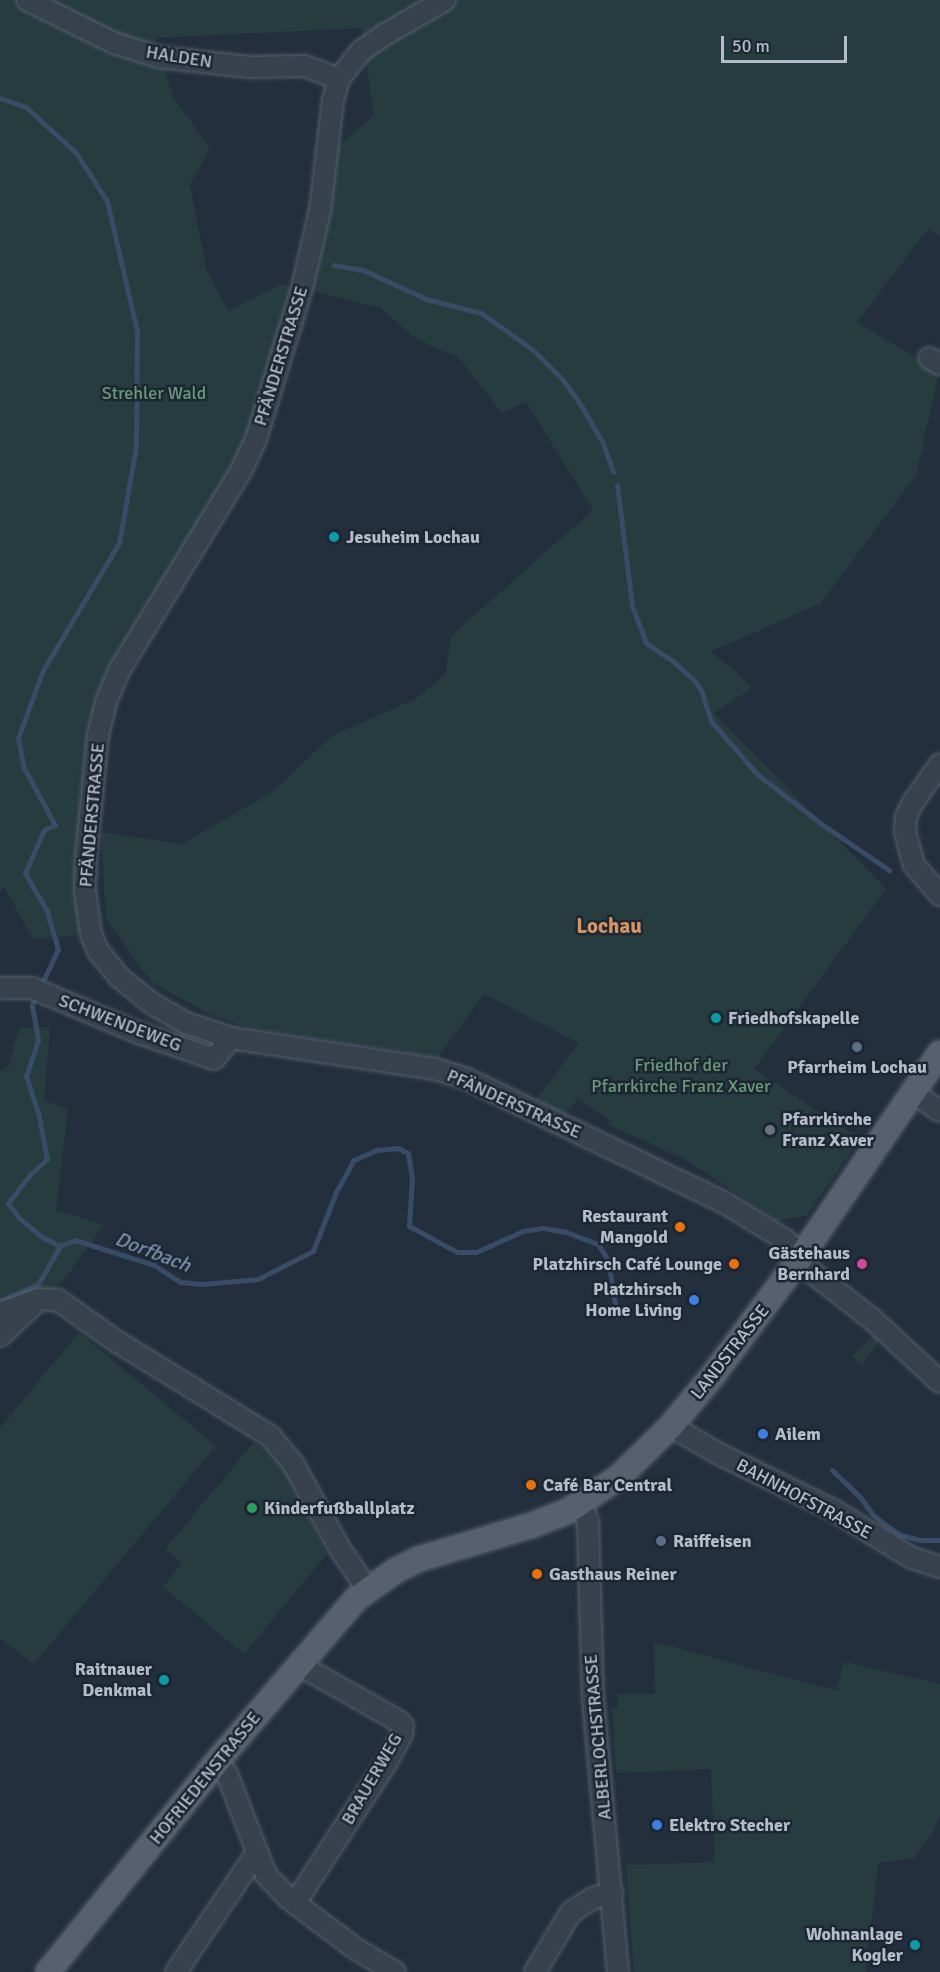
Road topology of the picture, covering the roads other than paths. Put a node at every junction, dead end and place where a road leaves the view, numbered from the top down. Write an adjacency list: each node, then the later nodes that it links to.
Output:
1 (27, 0): 3 (street, HALDEN)
2 (445, 0): 3 (street, PFÄNDERSTRASSE)
3 (339, 79): 7 (street, PFÄNDERSTRASSE)
4 (940, 764): 5 (street)
5 (940, 895)
6 (0, 988): 7 (street, SCHWENDEWEG)
7 (231, 1038): 11 (street, PFÄNDERSTRASSE)
8 (940, 1053): 9 (main road, LANDSTRASSE)
9 (913, 1093): 10 (street); 11 (main road, LANDSTRASSE)
10 (940, 1111)
11 (800, 1258): 15 (street, PFÄNDERSTRASSE); 16 (main road, LANDSTRASSE)
12 (39, 1299): 13 (street); 14 (street); 20 (street)
13 (0, 1313)
14 (0, 1336)
15 (940, 1382)
16 (671, 1426): 17 (main road, LANDSTRASSE); 19 (street, BAHNHOFSTRASSE)
17 (582, 1503): 18 (main road, LANDSTRASSE); 24 (street, ALBERLOCHSTRASSE)
18 (473, 1542): 20 (main road, HOFRIEDENSTRASSE)
19 (940, 1567)
20 (368, 1590): 21 (main road, HOFRIEDENSTRASSE)
21 (298, 1664): 22 (main road, HOFRIEDENSTRASSE); 25 (street, BRAUERWEG)
22 (216, 1764): 23 (street); 26 (main road, HOFRIEDENSTRASSE)
23 (256, 1854): 25 (street); 27 (street)
24 (612, 1893): 29 (street); 30 (street, ALBERLOCHSTRASSE)
25 (295, 1903): 28 (street)
26 (48, 1972)
27 (176, 1972)
28 (395, 1972)
29 (535, 1972)
30 (618, 1972)

